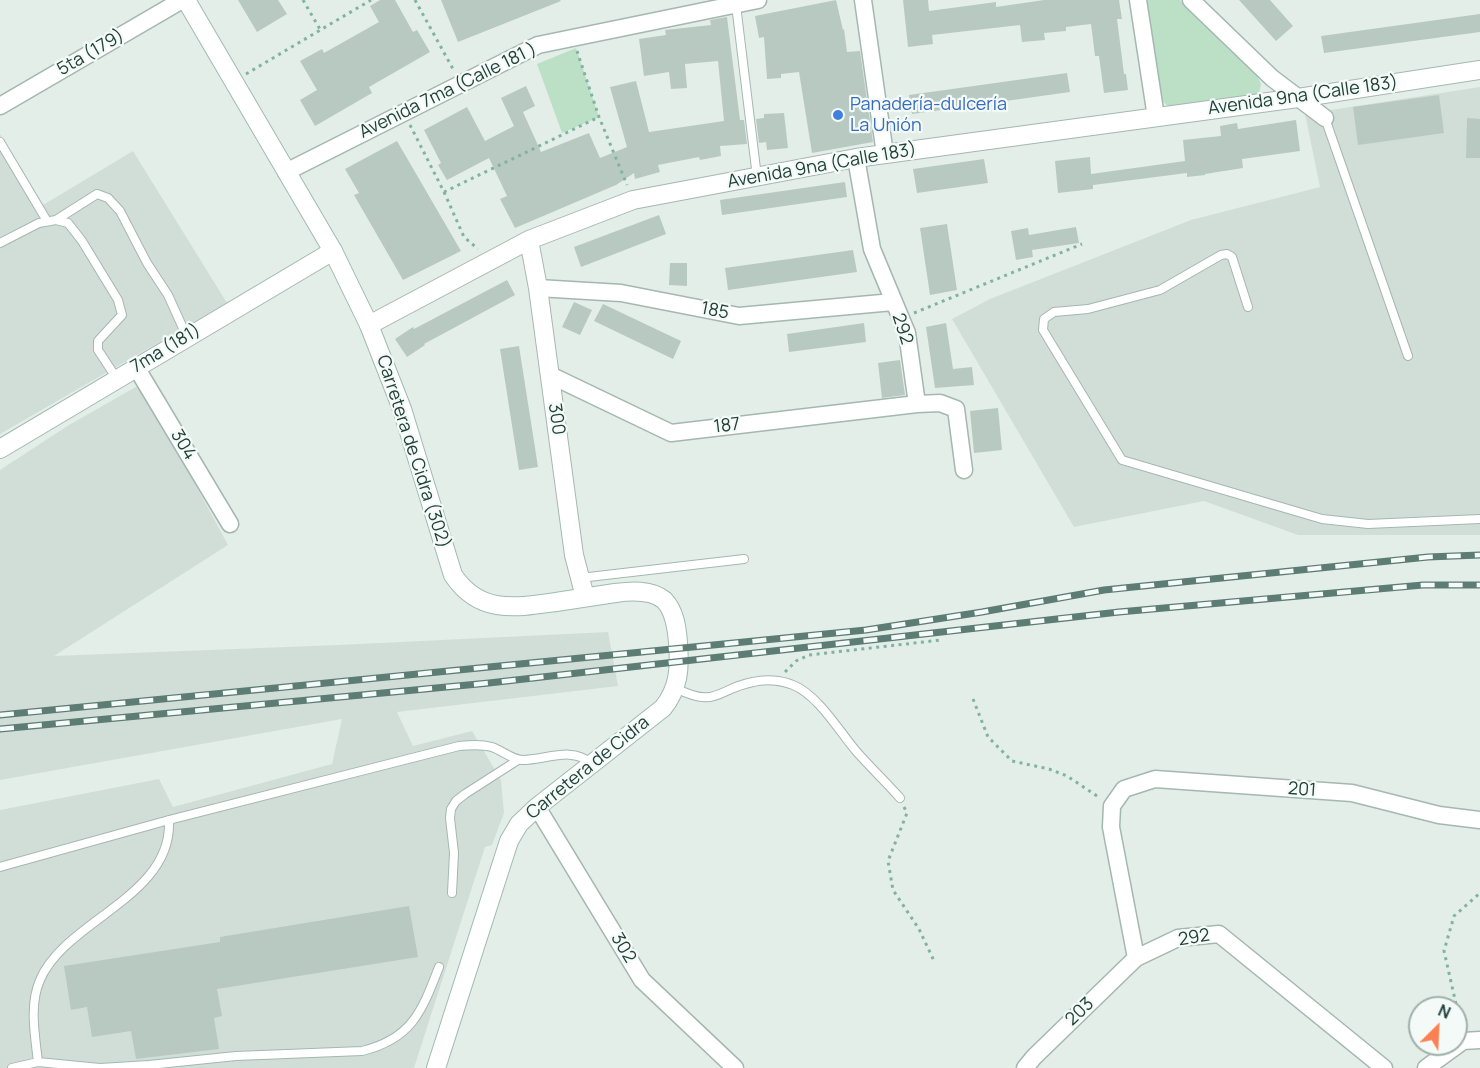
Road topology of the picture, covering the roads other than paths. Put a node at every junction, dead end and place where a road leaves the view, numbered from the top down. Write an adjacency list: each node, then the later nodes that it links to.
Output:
1 (184, 0): 9 (street, 5ta (179)); 15 (street, Carretera de Cidra (302))
2 (758, 0): 6 (street, Avenida 7ma (Calle 181 ))
3 (863, 0): 13 (street)
4 (1138, 0): 10 (street)
5 (1191, 0): 8 (street)
6 (736, 5): 15 (street, Avenida 7ma (Calle 181 )); 16 (lane)
7 (1480, 70): 8 (street, Avenida 9na (Calle 183))
8 (1298, 98): 10 (street, Avenida 9na (Calle 183)); 11 (street)
9 (0, 106)
10 (1156, 117): 13 (street, Avenida 9na (Calle 183))
11 (1325, 118): 26 (lane)
12 (0, 142): 17 (lane)
13 (885, 154): 14 (street, Avenida 9na (Calle 183))
14 (856, 158): 16 (street, Avenida 9na (Calle 183)); 22 (street, 292)
15 (286, 172): 20 (street, Carretera de Cidra (302))
16 (757, 178): 18 (street, Avenida 9na (Calle 183))
17 (51, 221): 19 (lane); 25 (lane); 29 (lane)
18 (529, 240): 21 (street, 300); 24 (street, Avenida 9na (Calle 183))
19 (0, 243)
20 (333, 251): 24 (street, Carretera de Cidra (302)); 25 (street, 7ma (181))
21 (538, 288): 22 (street, 185); 28 (street, 300)
22 (893, 302): 30 (street, 292)
23 (1248, 307): 33 (lane)
24 (369, 325): 37 (street, Carretera de Cidra (302))
25 (186, 337): 27 (street, 7ma (181))
26 (1408, 356)
27 (136, 368): 29 (street, 7ma (181)); 34 (street, 304)
28 (550, 375): 30 (street, 187); 36 (street, 300)
29 (117, 379): 31 (street, 7ma (181))
30 (917, 404): 32 (street)
31 (0, 449)
32 (964, 470)
33 (1480, 519)
34 (230, 524)
35 (744, 559): 36 (lane)
36 (580, 578): 37 (street, 300)
37 (585, 597): 38 (street, Carretera de Cidra (302))
38 (678, 642): 39 (street, Carretera de Cidra)
39 (675, 688): 41 (street, Carretera de Cidra); 42 (lane)
40 (518, 760): 41 (lane); 44 (lane); 47 (lane)
41 (591, 763): 43 (street, Carretera de Cidra)
42 (900, 798)
43 (537, 807): 53 (street, Carretera de Cidra); 54 (street, 302)
44 (169, 820): 46 (lane); 51 (lane)
45 (1480, 820): 48 (street, 201)
46 (0, 867)
47 (452, 892)
48 (1136, 958): 55 (street, 203); 56 (street, 292)
49 (439, 967): 51 (lane)
50 (1480, 1040): 57 (street)
51 (38, 1062): 52 (lane)
52 (12, 1068)
53 (436, 1068)
54 (735, 1068)
55 (1025, 1068)
56 (1384, 1068)
57 (1426, 1068)

